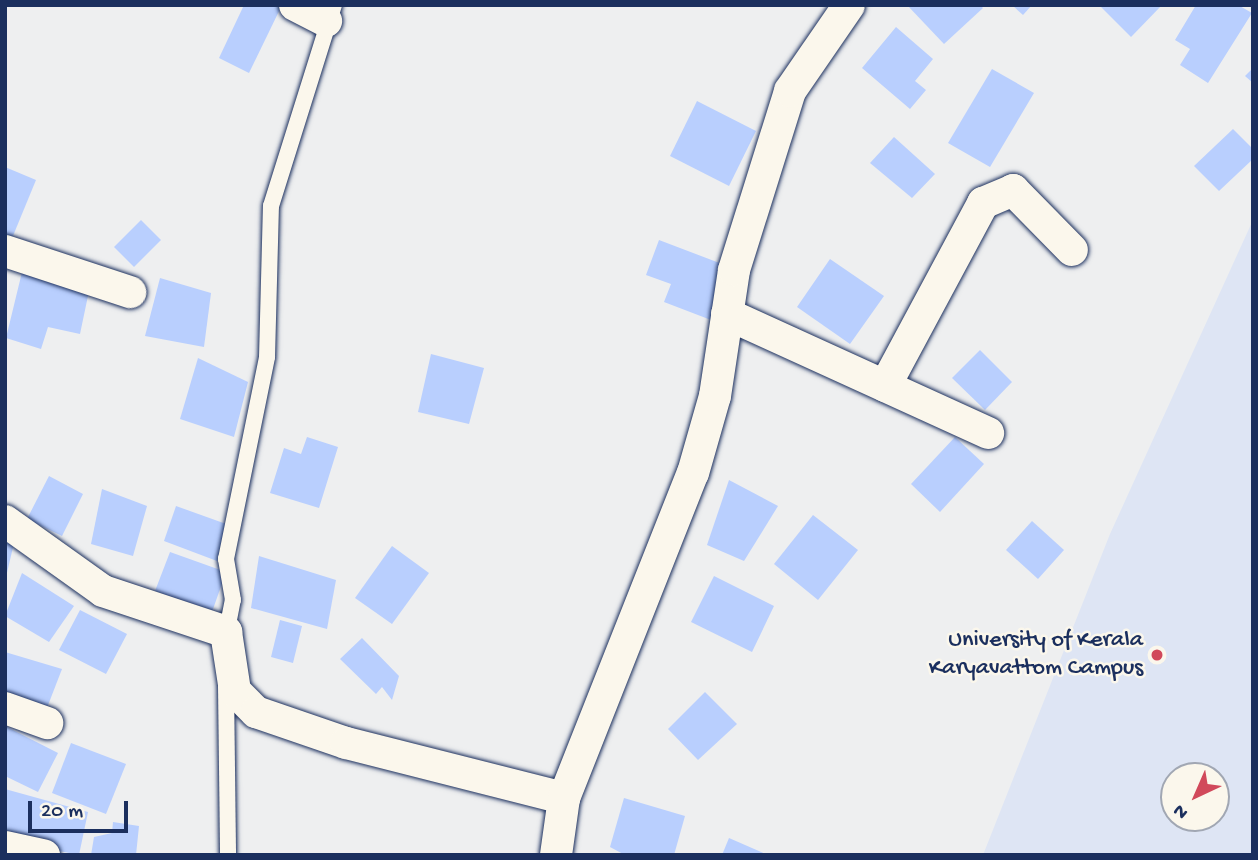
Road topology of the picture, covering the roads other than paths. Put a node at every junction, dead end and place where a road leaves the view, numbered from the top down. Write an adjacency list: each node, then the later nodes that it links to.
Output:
1 (295, 5): 3 (street)
2 (849, 5): 7 (street)
3 (330, 13): 11 (lane)
4 (1072, 250): 8 (street)
5 (5, 251): 6 (street)
6 (130, 292)
7 (727, 314): 8 (street); 14 (street)
8 (885, 386): 9 (street)
9 (988, 433)
10 (5, 521): 11 (street)
11 (226, 632): 14 (street); 17 (lane)
12 (5, 708): 13 (street)
13 (47, 723)
14 (564, 798): 18 (street)
15 (5, 847): 16 (street)
16 (44, 855)
17 (228, 855)
18 (556, 855)

